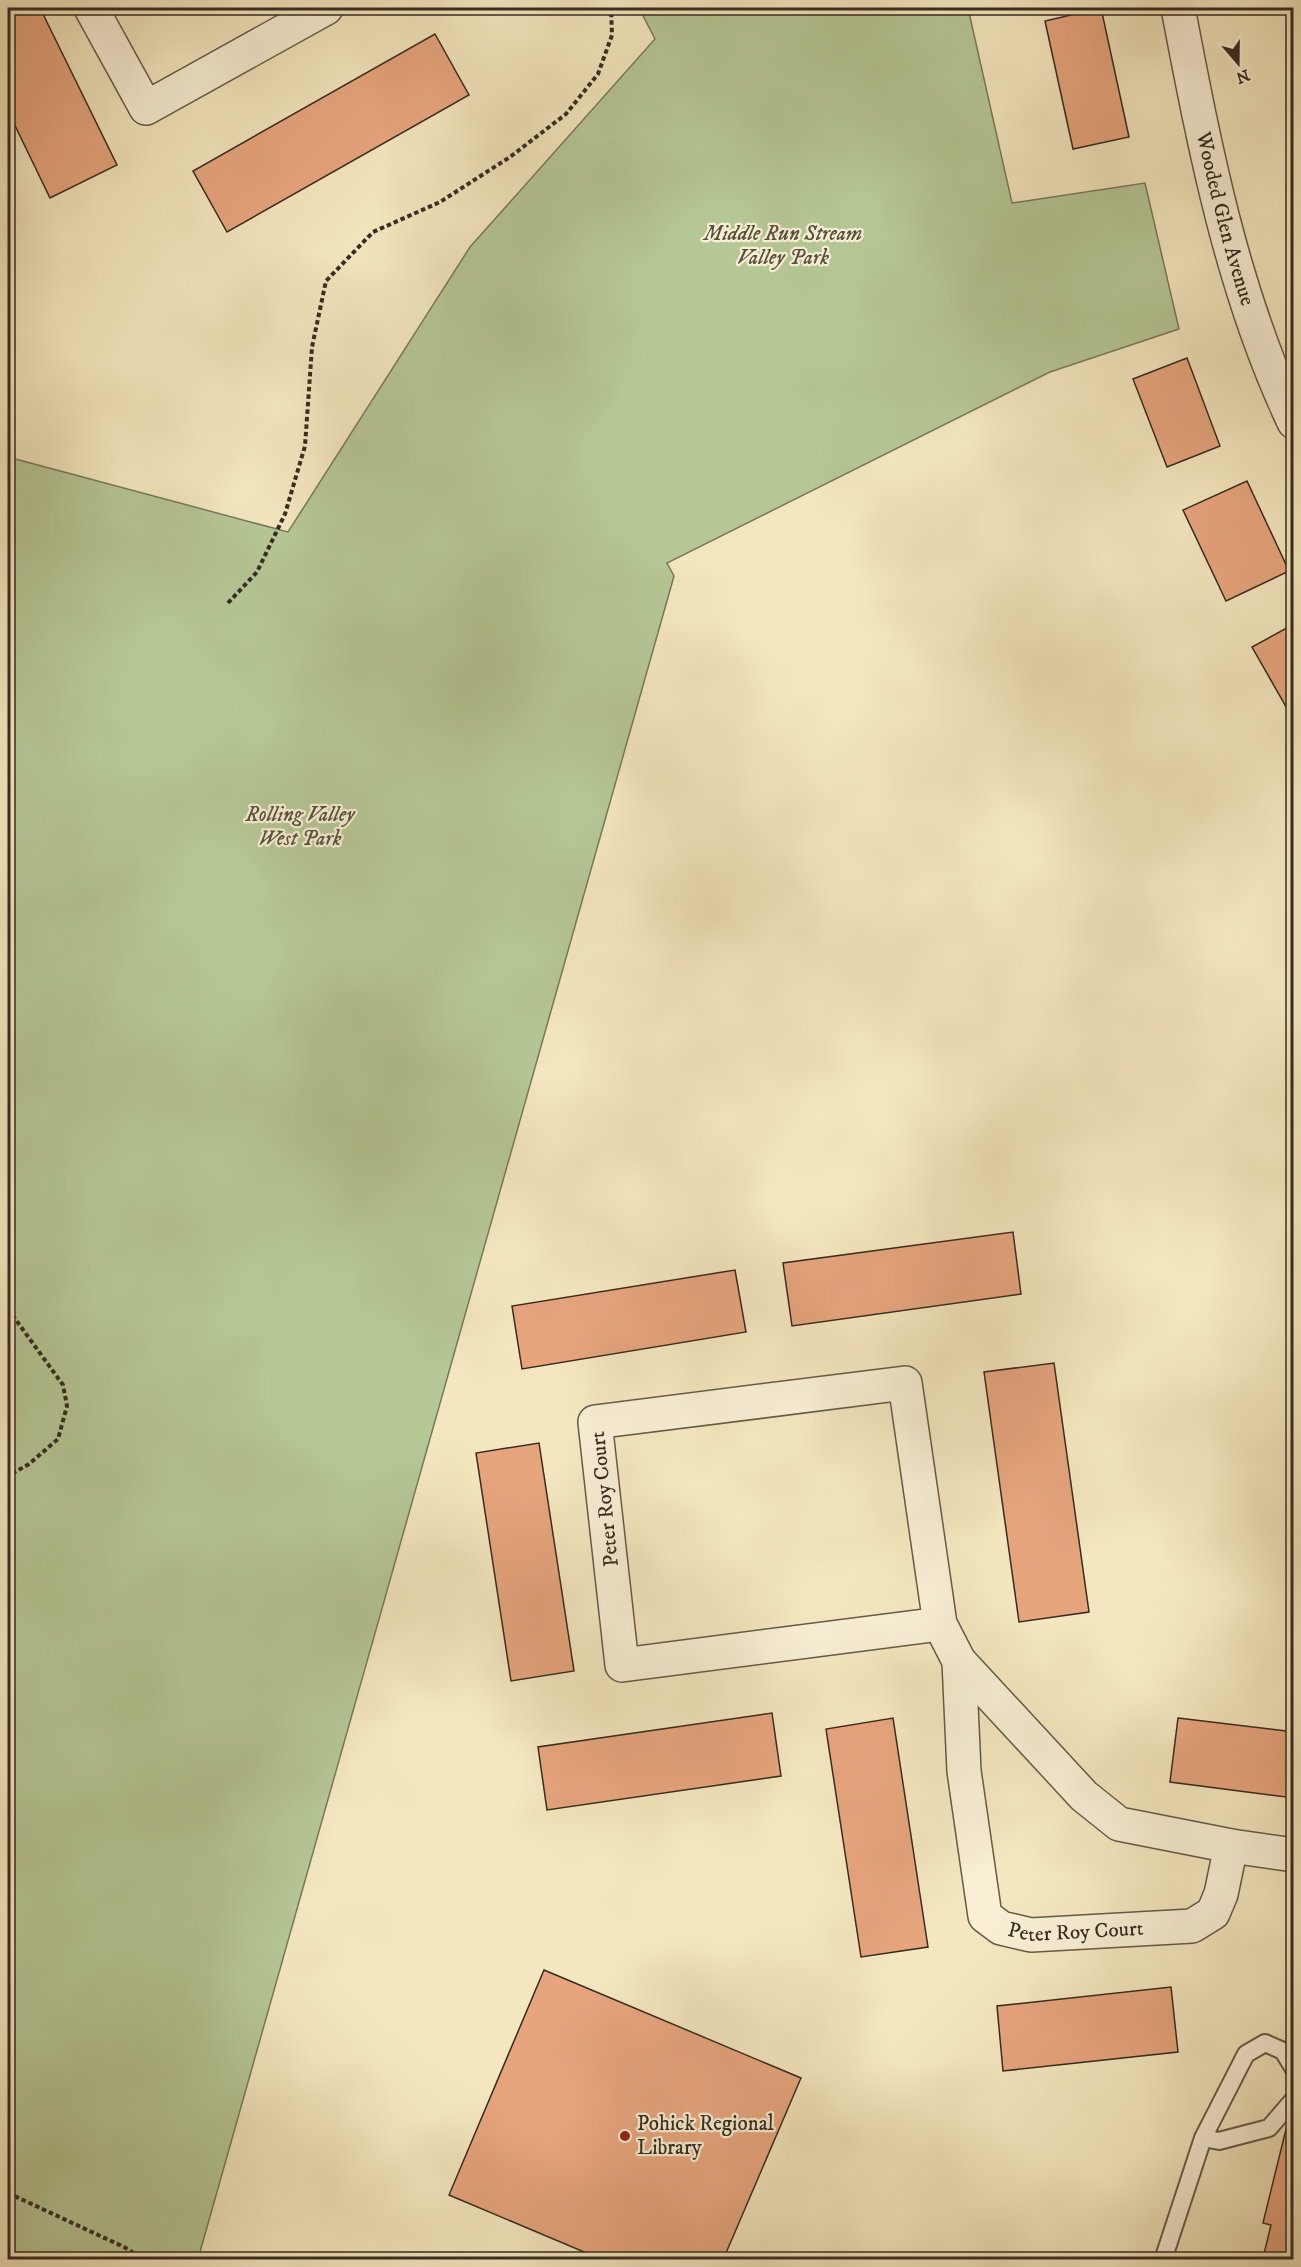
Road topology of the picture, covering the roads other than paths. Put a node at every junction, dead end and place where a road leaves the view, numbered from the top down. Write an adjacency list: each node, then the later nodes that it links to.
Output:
1 (91, 8): 2 (street)
2 (326, 8)
3 (1178, 8): 4 (street, Wooded Glen Avenue)
4 (1293, 422)
5 (940, 1624): 5 (street, Peter Roy Court); 6 (street, Peter Roy Court)
6 (959, 1661): 7 (street, Peter Roy Court); 7 (street, Peter Roy Court)
7 (1231, 1846): 8 (street, Peter Roy Court)
8 (1293, 1855)
9 (1293, 2069): 11 (lane)
10 (1293, 2099): 11 (lane)
11 (1203, 2138): 12 (lane)
12 (1163, 2259)

